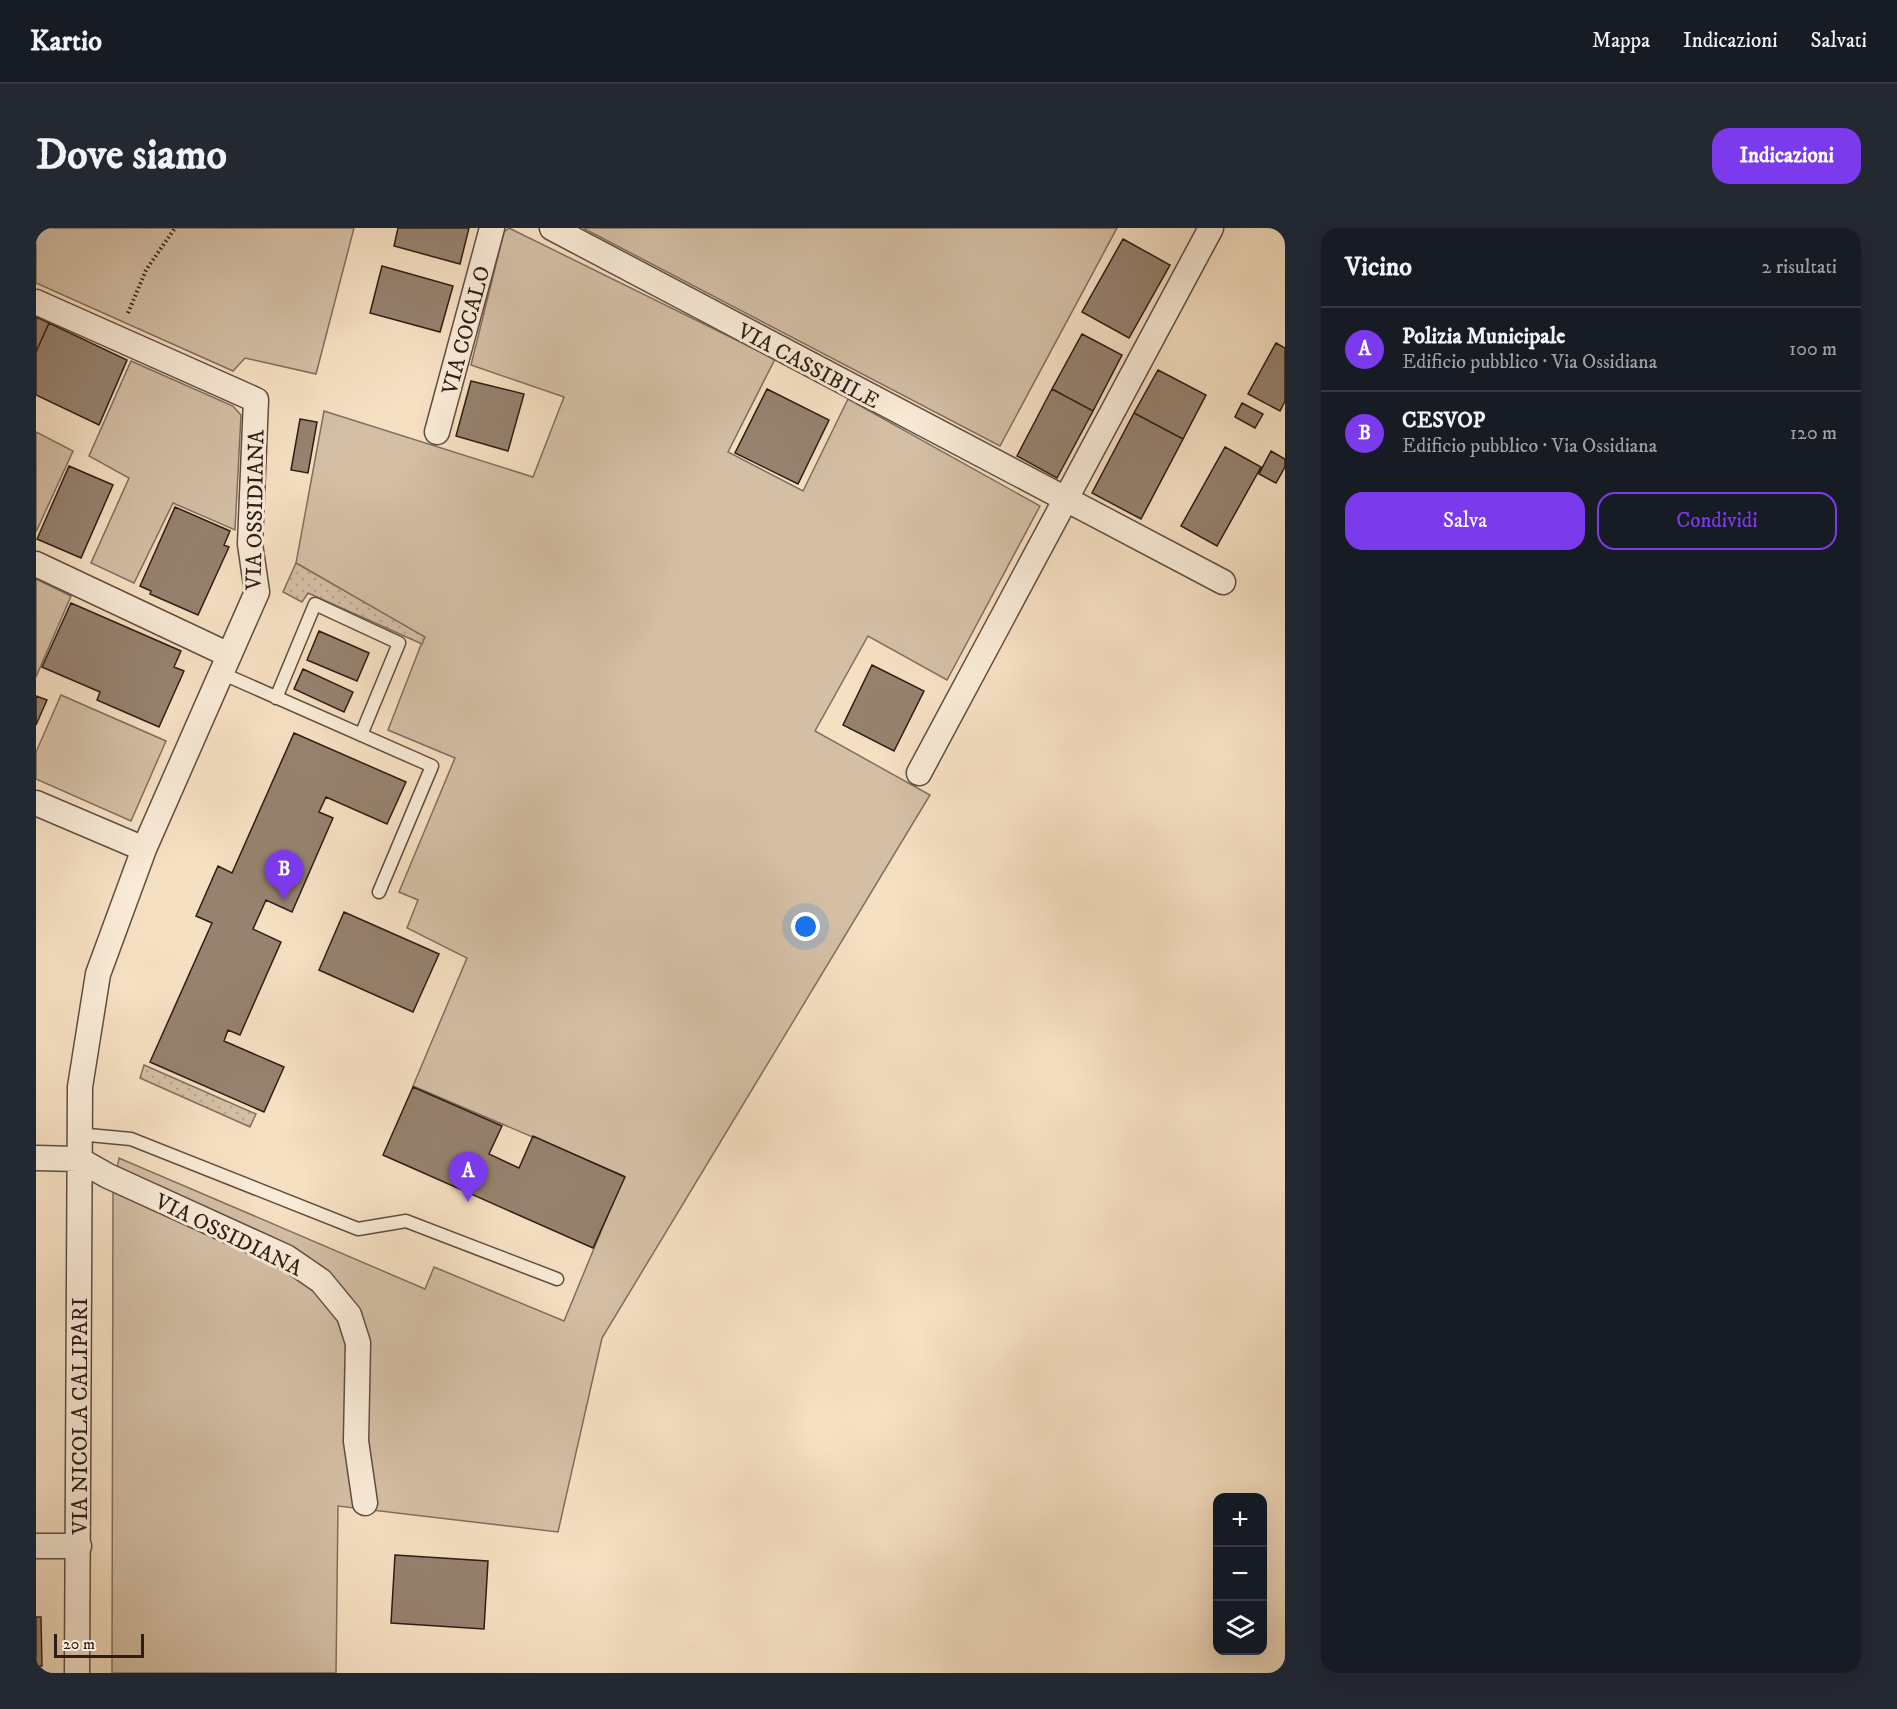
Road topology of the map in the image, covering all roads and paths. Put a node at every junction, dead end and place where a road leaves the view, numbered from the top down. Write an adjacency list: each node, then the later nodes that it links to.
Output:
1 (175, 228): 6 (path)
2 (492, 228): 7 (street, VIA COCALO)
3 (552, 228): 8 (street, VIA CASSIBILE)
4 (1211, 228): 8 (street)
5 (36, 302): 6 (street, VIA OSSIDIANA)
6 (118, 338): 11 (street, VIA OSSIDIANA)
7 (437, 432)
8 (1066, 499): 10 (street, VIA CASSIBILE); 14 (street)
9 (36, 564): 11 (street)
10 (1223, 582)
11 (225, 664): 12 (lane); 16 (street, VIA OSSIDIANA)
12 (276, 698): 13 (lane); 13 (lane)
13 (361, 735): 17 (lane)
14 (919, 773)
15 (36, 803): 16 (street)
16 (144, 849): 18 (street, VIA OSSIDIANA)
17 (379, 892)
18 (78, 1134): 20 (street, VIA OSSIDIANA); 21 (lane, VIA OSSIDIANA)
19 (36, 1158): 20 (street)
20 (78, 1159): 22 (street, VIA OSSIDIANA); 24 (street, VIA NICOLA CALIPARI)
21 (557, 1279)
22 (365, 1503)
23 (36, 1546): 24 (street)
24 (79, 1546): 25 (street, VIA NICOLA CALIPARI)
25 (77, 1673)

